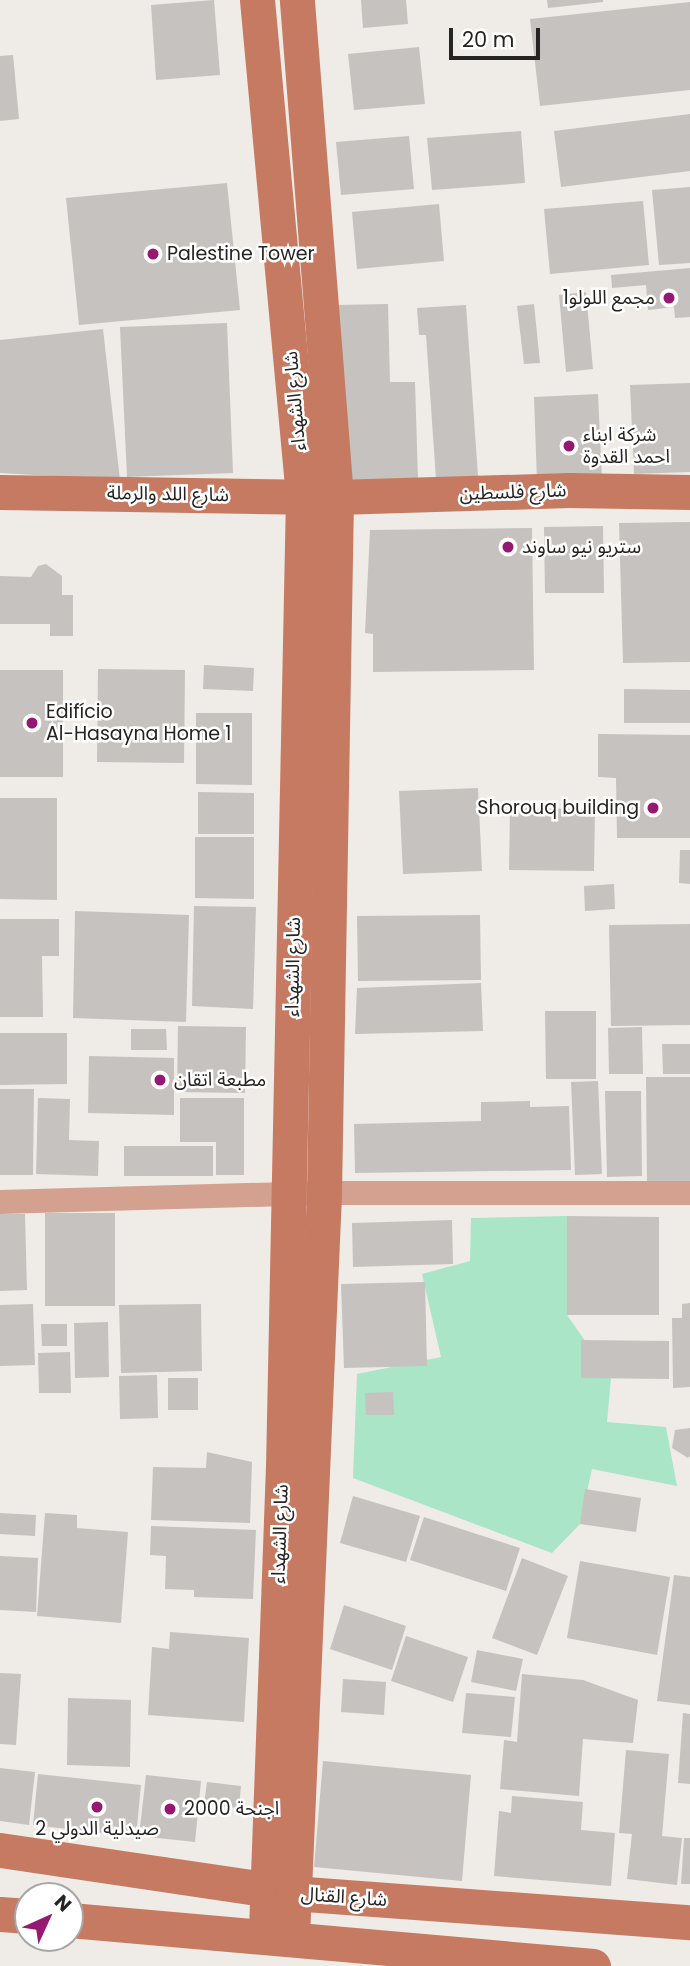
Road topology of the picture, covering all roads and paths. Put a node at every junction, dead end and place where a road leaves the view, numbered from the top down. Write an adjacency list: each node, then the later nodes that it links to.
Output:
1 (257, 0): 5 (street, شارع الشهداء)
2 (297, 0): 5 (street, شارع الشهداء)
3 (0, 492): 5 (street, شارع اللد والرملة)
4 (690, 492): 5 (street, شارع فلسطين)
5 (319, 497): 6 (street, شارع الشهداء); 8 (street, شارع الشهداء)
6 (324, 1193): 7 (street); 8 (street); 11 (street, شارع الشهداء)
7 (690, 1193)
8 (286, 1195): 9 (street); 11 (street, شارع الشهداء)
9 (0, 1202)
10 (0, 1850): 11 (street, شارع القنال)
11 (279, 1891): 13 (street, شارع القنال); 14 (street, شارع الشهداء)
12 (84, 1921): 14 (street)
13 (690, 1922)
14 (279, 1936): 15 (street)
15 (593, 1966)

